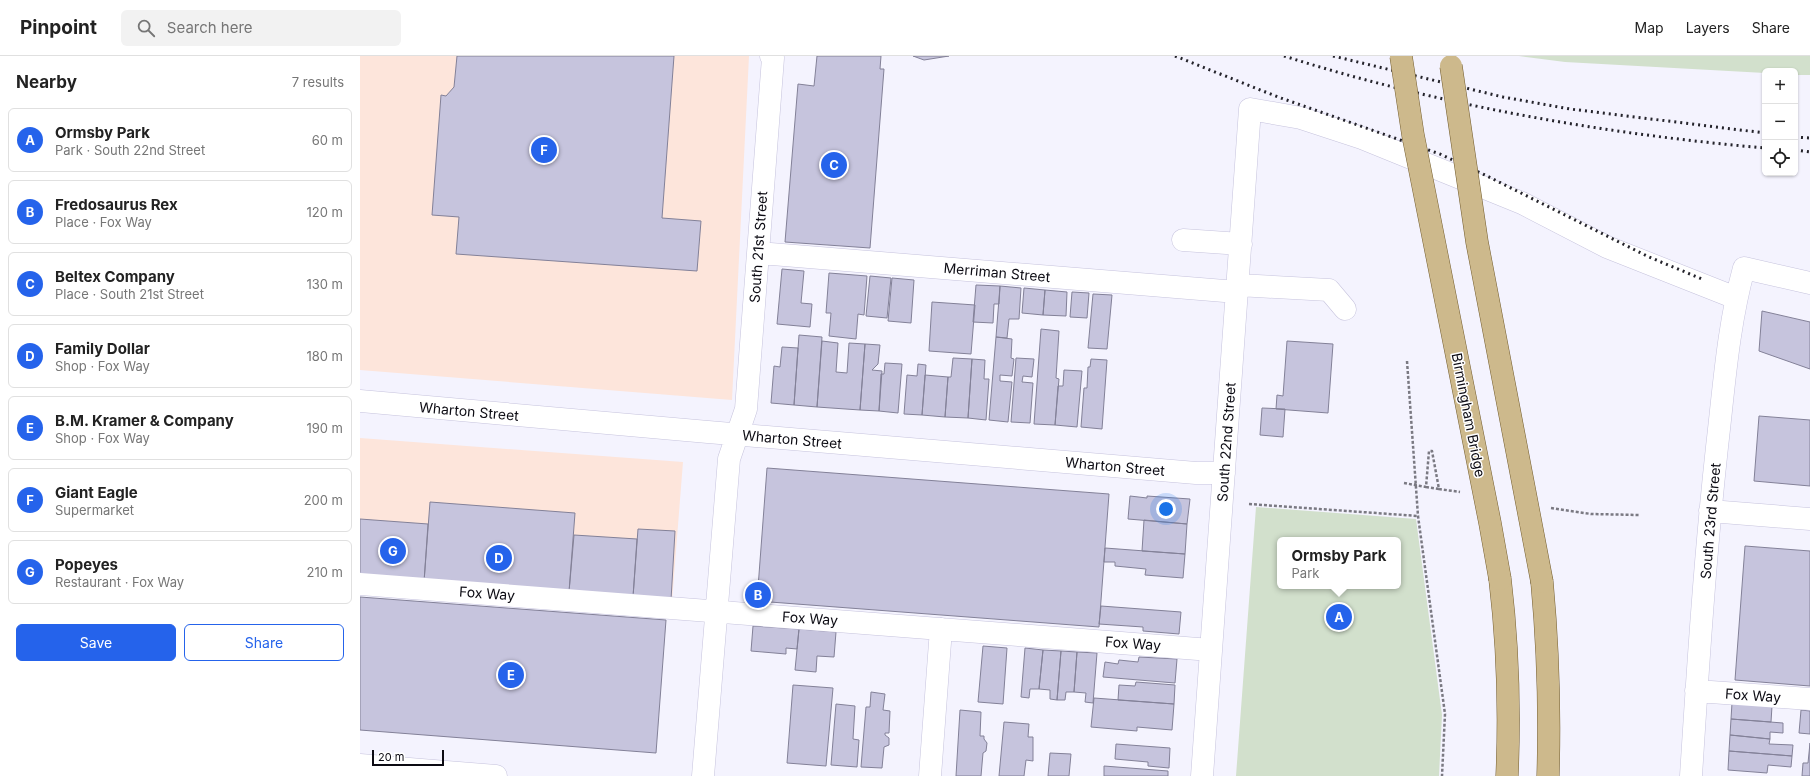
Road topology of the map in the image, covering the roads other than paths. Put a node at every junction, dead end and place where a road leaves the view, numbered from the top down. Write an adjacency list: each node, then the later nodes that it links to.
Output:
1 (1401, 56): 28 (main road, Birmingham Bridge, bridge)
2 (1450, 56): 29 (main road, bridge)
3 (772, 57): 6 (street, South 21st Street)
4 (1183, 240): 5 (street)
5 (1241, 244): 8 (street, South 22nd Street); 9 (street, South 22nd Street)
6 (758, 253): 8 (street, Merriman Street); 12 (street, South 21st Street)
7 (1810, 283): 9 (street, South 23rd Street)
8 (1238, 288): 10 (street, Merriman Street); 13 (street, South 22nd Street)
9 (1736, 298): 14 (street, South 23rd Street)
10 (1345, 309)
11 (360, 401): 12 (street, Wharton Street)
12 (737, 434): 13 (street, Wharton Street); 17 (street, South 21st Street)
13 (1224, 473): 19 (street, South 22nd Street)
14 (1710, 511): 15 (street); 20 (street, South 23rd Street)
15 (1810, 518)
16 (360, 584): 17 (street, Fox Way)
17 (717, 611): 18 (street, Fox Way); 25 (street, South 21st Street)
18 (941, 629): 19 (street, Fox Way); 26 (street)
19 (1211, 650): 27 (street, South 22nd Street)
20 (1696, 691): 21 (street, Fox Way); 30 (street, South 23rd Street)
21 (1810, 699)
22 (360, 766): 23 (street)
23 (401, 772): 24 (street)
24 (496, 776)
25 (703, 776)
26 (930, 776)
27 (1202, 776)
28 (1507, 776)
29 (1548, 776)
30 (1691, 776)

